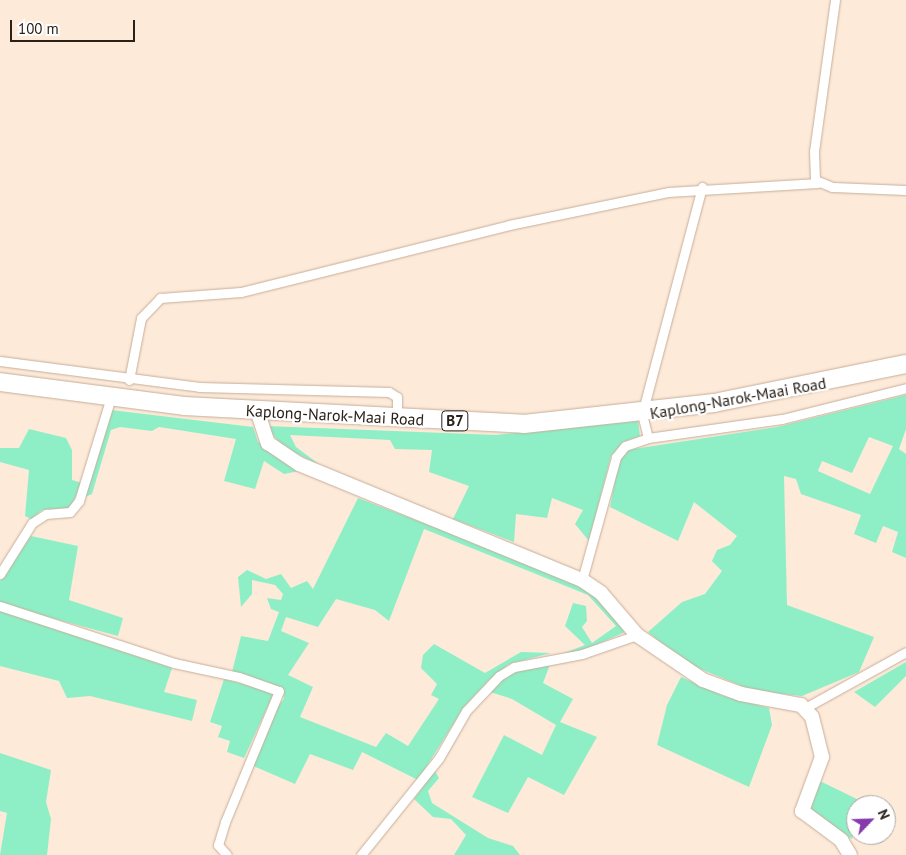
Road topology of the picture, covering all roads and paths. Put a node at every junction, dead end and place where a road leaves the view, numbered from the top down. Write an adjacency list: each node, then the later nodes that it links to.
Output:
1 (835, 0): 2 (street)
2 (818, 183): 3 (street); 4 (street)
3 (702, 187): 7 (street); 12 (street)
4 (906, 190)
5 (0, 361): 7 (street)
6 (906, 364): 12 (highway, Kaplong-Narok-Maai Road / B7)
7 (129, 380): 13 (street)
8 (0, 382): 10 (highway, Kaplong-Narok-Maai Road / B7)
9 (906, 388): 14 (street)
10 (110, 400): 11 (highway, Kaplong-Narok-Maai Road / B7); 15 (street)
11 (257, 410): 13 (highway, Kaplong-Narok-Maai Road / B7); 16 (street)
12 (642, 414): 13 (highway, Kaplong-Narok-Maai Road / B7); 14 (street)
13 (397, 419)
14 (648, 438): 16 (street)
15 (0, 574)
16 (582, 580): 18 (street)
17 (0, 606): 21 (street)
18 (637, 635): 20 (street); 22 (street)
19 (906, 652): 20 (street)
20 (805, 708): 23 (street)
21 (227, 855)
22 (361, 855)
23 (850, 855)

